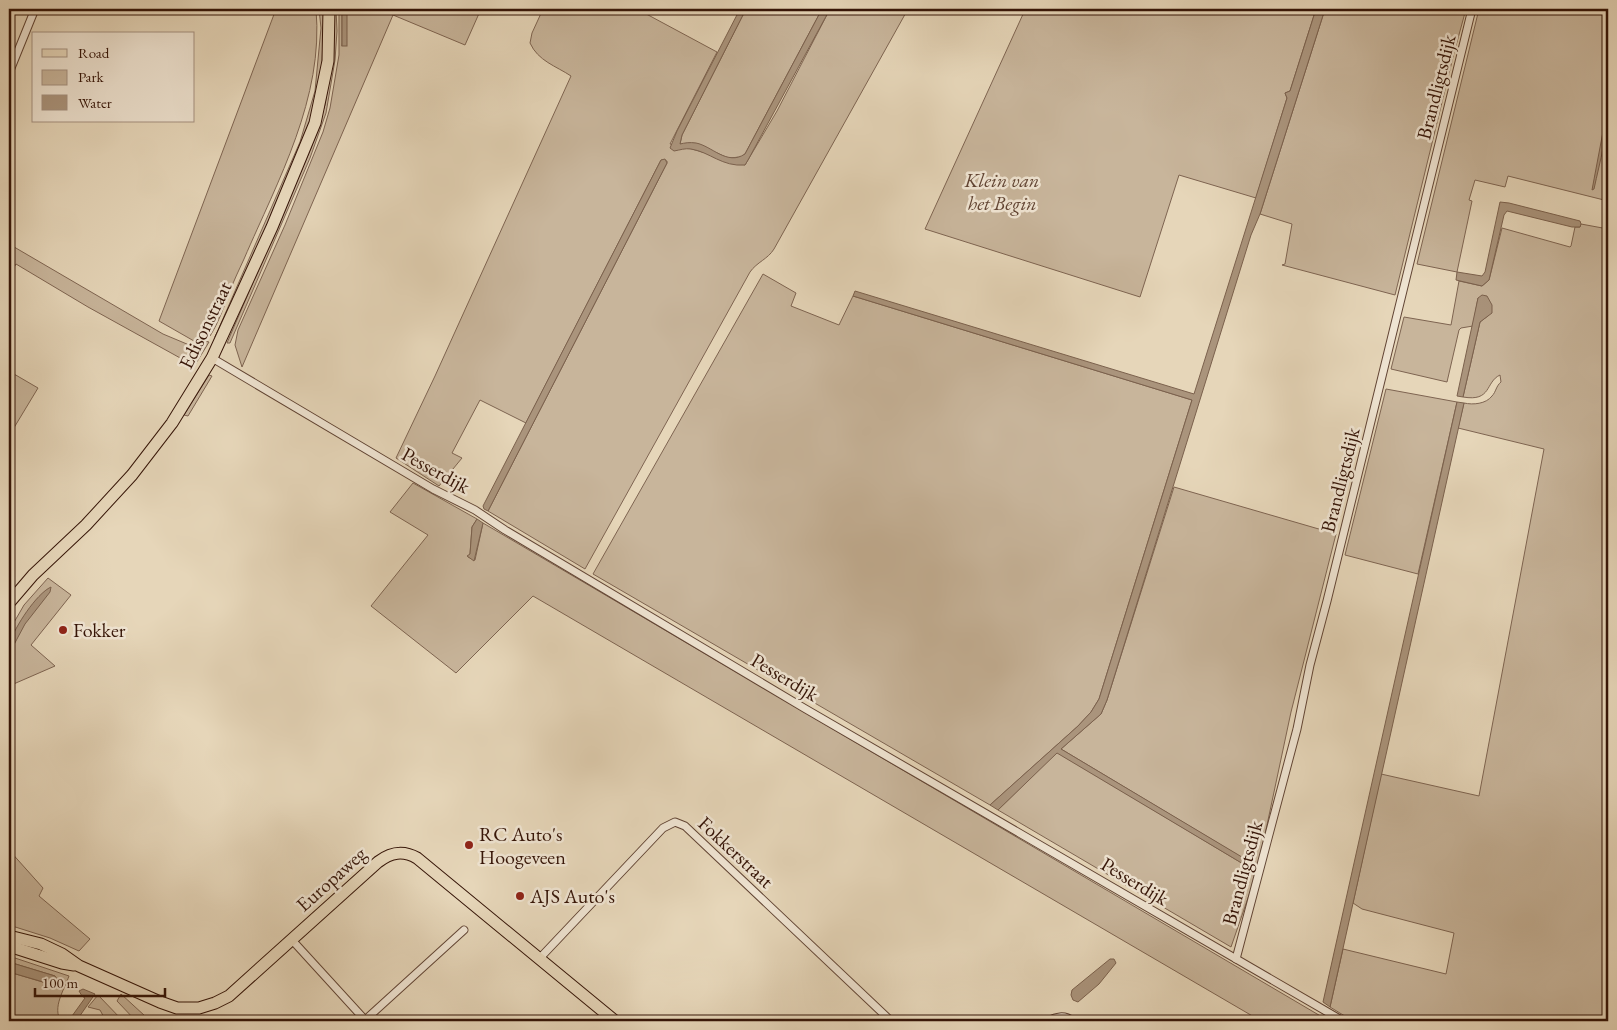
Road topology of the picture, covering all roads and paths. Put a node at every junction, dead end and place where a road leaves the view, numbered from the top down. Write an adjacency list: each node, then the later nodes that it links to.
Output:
1 (35, 9): 4 (street)
2 (329, 9): 5 (main road, Edisonstraat)
3 (1472, 9): 12 (street, Brandligtsdijk)
4 (9, 73)
5 (212, 358): 6 (main road, Edisonstraat); 12 (street, Pesserdijk)
6 (9, 604)
7 (464, 930): 14 (street)
8 (9, 936): 13 (main road, Europaweg)
9 (292, 940): 11 (main road, Europaweg); 13 (main road, Europaweg); 14 (street)
10 (9, 946): 13 (main road, Europaweg)
11 (539, 959): 15 (main road, Europaweg); 16 (street, Fokkerstraat)
12 (1236, 959): 19 (street, Pesserdijk)
13 (79, 966)
14 (366, 1021)
15 (615, 1021)
16 (892, 1021)
17 (1047, 1021): 18 (street)
18 (1073, 1021)
19 (1343, 1021)

